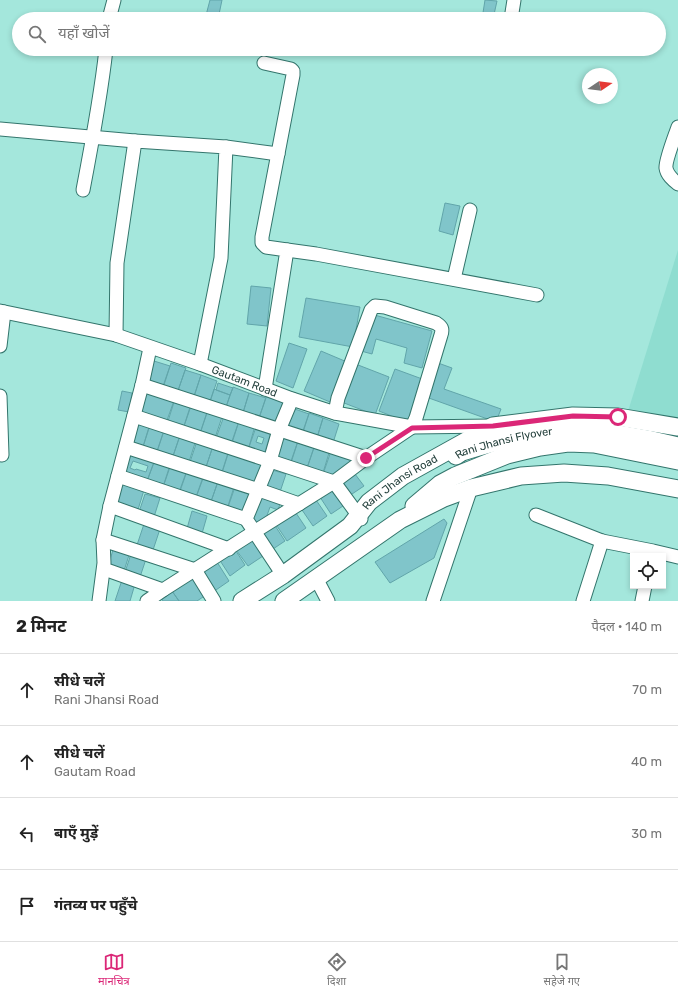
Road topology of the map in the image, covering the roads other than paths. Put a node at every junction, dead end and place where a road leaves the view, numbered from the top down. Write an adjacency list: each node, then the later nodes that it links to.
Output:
1 (114, 0): 3 (street)
2 (514, 0): 4 (street)
3 (111, 12)
4 (512, 12)
5 (105, 56): 9 (street)
6 (264, 63): 12 (street)
7 (678, 127): 13 (street)
8 (0, 129): 9 (street)
9 (93, 137): 10 (street); 14 (street)
10 (136, 141): 11 (street); 20 (street)
11 (226, 147): 12 (street); 23 (street)
12 (278, 154): 16 (street)
13 (678, 184)
14 (83, 190)
15 (470, 210): 17 (street)
16 (287, 250): 17 (street); 25 (street)
17 (454, 279): 18 (street)
18 (537, 295)
19 (2, 311): 20 (street, Gautam Road); 21 (street)
20 (116, 335): 22 (street, Gautam Road)
21 (0, 346)
22 (150, 348): 23 (street, Gautam Road); 24 (street)
23 (200, 364): 25 (street, Gautam Road)
24 (142, 385): 29 (street); 33 (street)
25 (265, 389): 27 (street, Gautam Road)
26 (0, 396): 37 (street)
27 (292, 399): 28 (street, Gautam Road); 33 (street)
28 (335, 412): 32 (street, Gautam Road); 32 (street)
29 (134, 416): 36 (street); 39 (street)
30 (493, 426): 31 (main road, Rani Jhansi Road); 32 (street, Gautam Road); 50 (main road, Rani Jhansi Road)
31 (678, 427)
32 (412, 428): 38 (street)
33 (279, 430): 38 (street); 39 (street)
34 (595, 438): 35 (main road, Rani Jhansi Flyover); 40 (main road, Rani Jhansi Flyover); 50 (main road, Rani Jhansi Flyover); 51 (main road, Rani Jhansi Flyover)
35 (678, 446)
36 (126, 447): 41 (street); 45 (street)
37 (2, 455)
38 (366, 458): 42 (street)
39 (270, 461): 42 (street); 45 (street)
40 (678, 461)
41 (118, 476): 47 (street); 49 (street)
42 (334, 482): 46 (street); 50 (street)
43 (472, 488): 44 (main road); 51 (main road); 65 (street)
44 (678, 489)
45 (259, 490): 46 (street); 49 (street)
46 (299, 504): 52 (street)
47 (110, 506): 53 (street); 55 (street)
48 (536, 515): 54 (street)
49 (246, 519): 52 (street)
50 (356, 520): 61 (main road, Rani Jhansi Road)
51 (400, 520): 62 (main road)
52 (254, 532): 55 (street); 61 (street)
53 (103, 540): 59 (street); 60 (street)
54 (602, 541): 56 (street); 72 (street)
55 (229, 549): 60 (street)
56 (652, 553)
57 (666, 555): 58 (street)
58 (678, 557)
59 (104, 569): 64 (street); 66 (street)
60 (195, 570): 64 (street); 68 (street)
61 (284, 575): 69 (main road, Rani Jhansi Road)
62 (316, 578): 70 (main road); 71 (street)
63 (644, 589): 73 (street)
64 (163, 590): 67 (street)
65 (432, 600)
66 (98, 601)
67 (147, 601)
68 (214, 601)
69 (242, 601)
70 (284, 601)
71 (328, 601)
72 (583, 601)
73 (642, 601)

